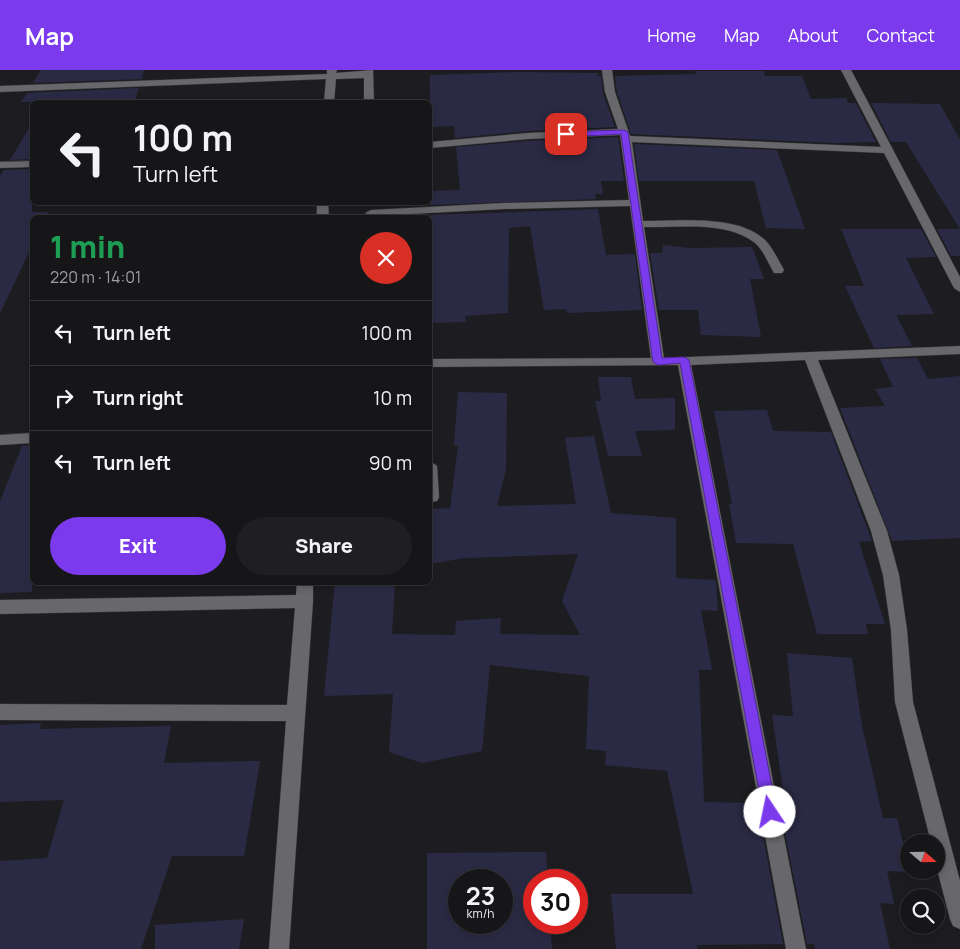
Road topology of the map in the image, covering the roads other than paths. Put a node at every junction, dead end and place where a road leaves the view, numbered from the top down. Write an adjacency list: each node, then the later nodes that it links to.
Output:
1 (607, 70): 8 (street)
2 (846, 70): 10 (street)
3 (365, 73): 4 (street); 7 (street)
4 (335, 75): 5 (street); 6 (street)
5 (0, 89)
6 (329, 100)
7 (369, 100)
8 (625, 135): 9 (street); 10 (street); 13 (street)
9 (432, 145)
10 (889, 150): 17 (street)
11 (30, 164): 12 (street)
12 (0, 165)
13 (635, 203): 14 (street); 15 (street)
14 (371, 211)
15 (638, 224): 16 (street); 21 (street)
16 (778, 270)
17 (960, 288)
18 (960, 350): 19 (street)
19 (810, 356): 20 (street); 30 (street)
20 (684, 360): 21 (street); 32 (street)
21 (658, 362): 22 (street)
22 (432, 363)
23 (30, 438): 24 (street)
24 (0, 440)
25 (305, 585): 26 (street)
26 (305, 601): 27 (street); 29 (street)
27 (0, 607)
28 (0, 712): 29 (street)
29 (296, 713): 31 (street)
30 (960, 919)
31 (279, 949)
32 (796, 949)

